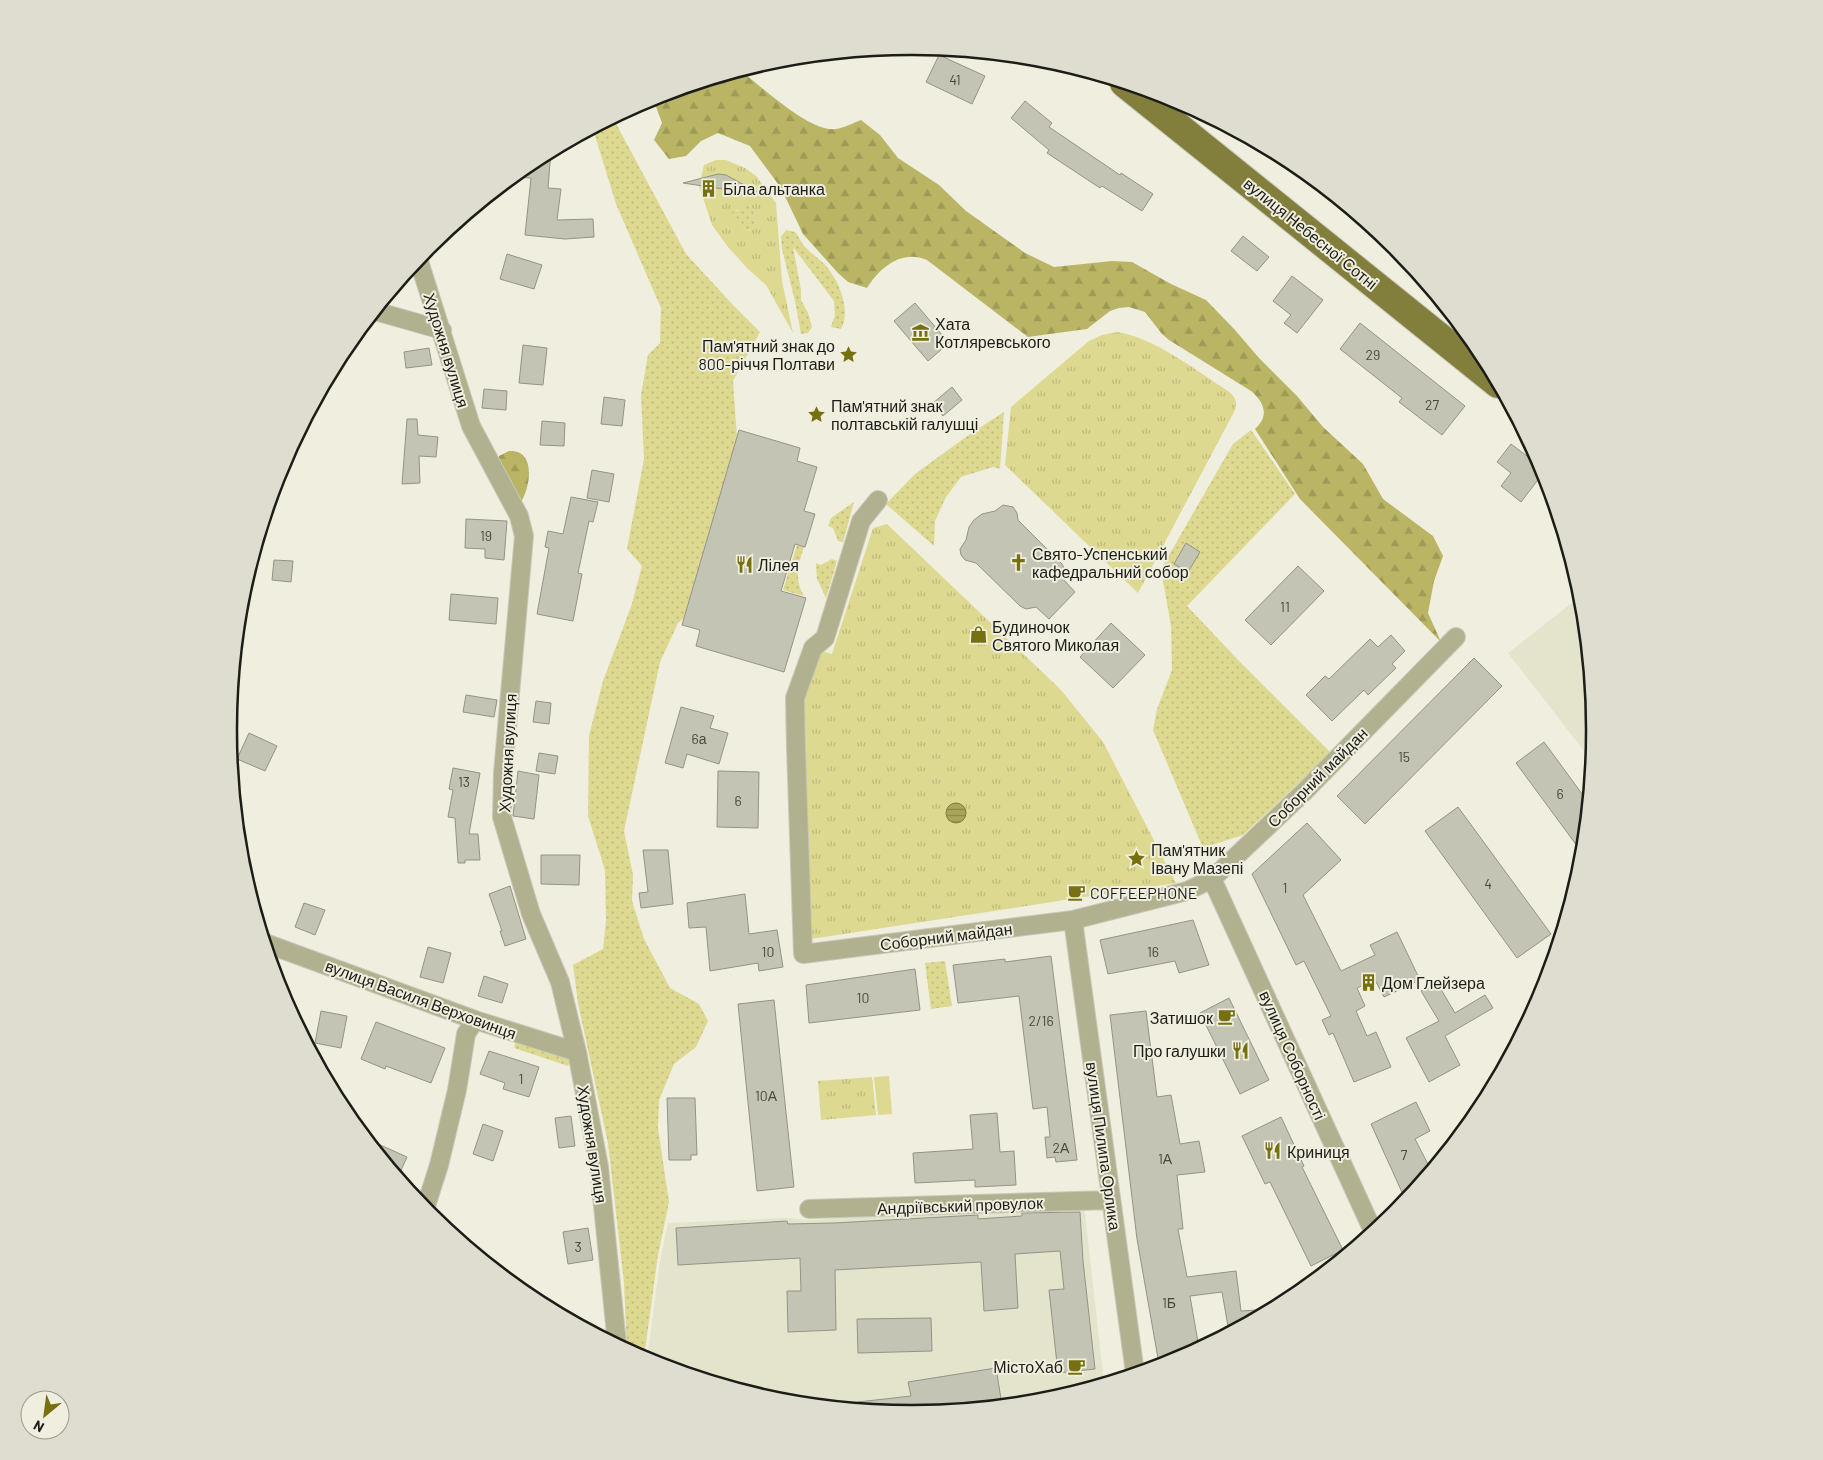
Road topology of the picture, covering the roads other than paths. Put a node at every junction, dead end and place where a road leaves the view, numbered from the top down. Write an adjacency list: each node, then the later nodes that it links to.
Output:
1 (1139, 95): 5 (main road, вулиця Небесної Сотні)
2 (421, 267): 4 (street, Художня вулиця)
3 (382, 312): 4 (street)
4 (442, 330): 12 (street, Художня вулиця)
5 (1483, 372)
6 (878, 500): 9 (street, Соборний майдан)
7 (1456, 636): 8 (street, Соборний майдан)
8 (1212, 879): 9 (street, Соборний майдан); 16 (street, вулиця Соборності)
9 (1073, 920): 14 (street, вулиця Пилипа Орлика)
10 (271, 944): 11 (street, вулиця Василя Верховинця)
11 (475, 1020): 12 (street, вулиця Василя Верховинця); 13 (street)
12 (577, 1052): 17 (street, Художня вулиця)
13 (428, 1200)
14 (1111, 1200): 15 (street, Андріївський провулок); 18 (street, вулиця Пилипа Орлика)
15 (810, 1209)
16 (1370, 1225)
17 (616, 1337)
18 (1134, 1367)

